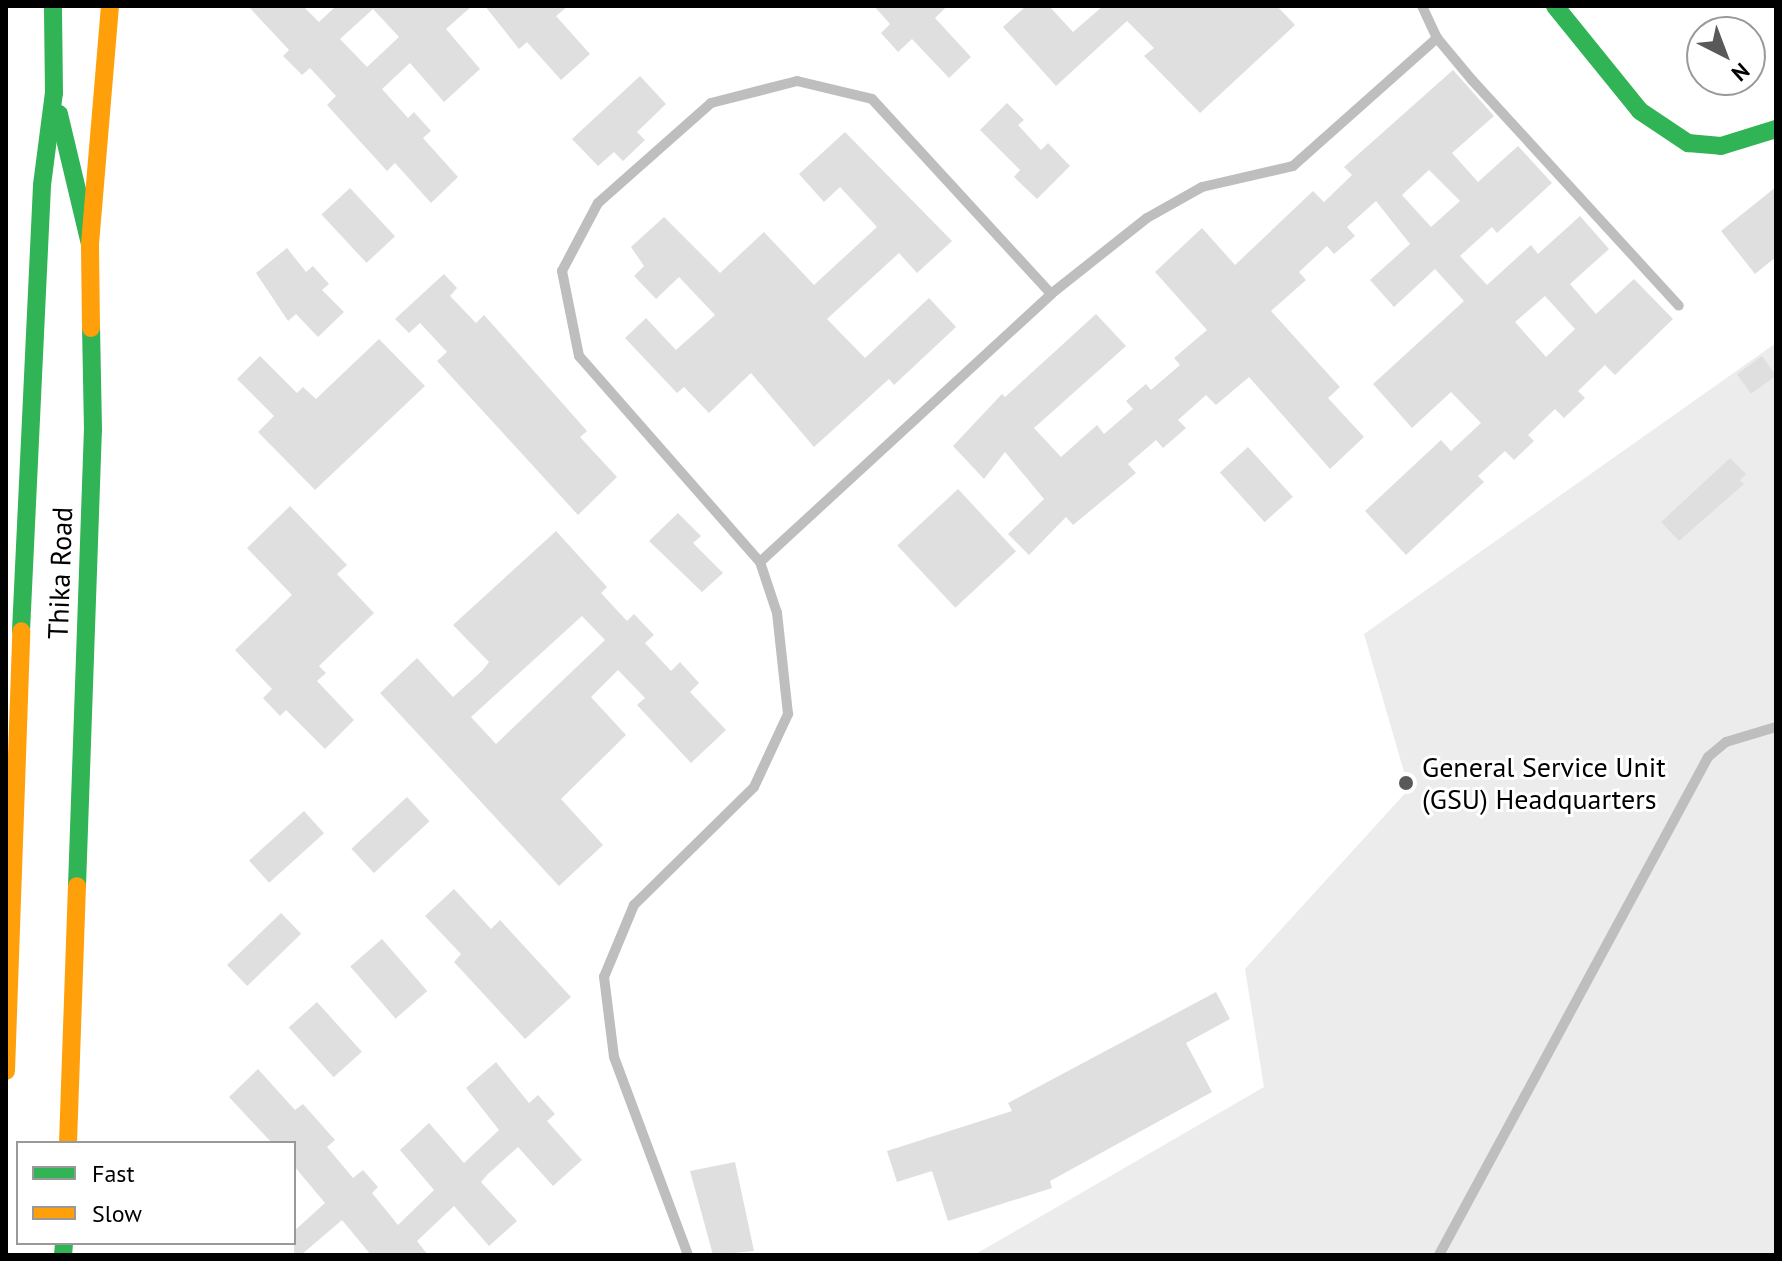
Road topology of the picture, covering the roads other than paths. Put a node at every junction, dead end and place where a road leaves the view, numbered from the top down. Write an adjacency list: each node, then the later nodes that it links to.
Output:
1 (53, 6): 6 (main road, Thika Road)
2 (110, 6): 8 (main road, Thika Road)
3 (1422, 6): 5 (lane)
4 (1555, 6): 7 (main road)
5 (1437, 38): 9 (lane); 10 (lane)
6 (54, 93): 8 (main road); 13 (main road, Thika Road)
7 (1776, 129)
8 (90, 244): 14 (main road, Thika Road)
9 (1051, 294): 11 (lane); 11 (lane)
10 (1679, 306)
11 (760, 562): 15 (lane)
12 (1776, 727): 16 (lane)
13 (6, 1071)
14 (68, 1141)
15 (688, 1255)
16 (1439, 1255)

